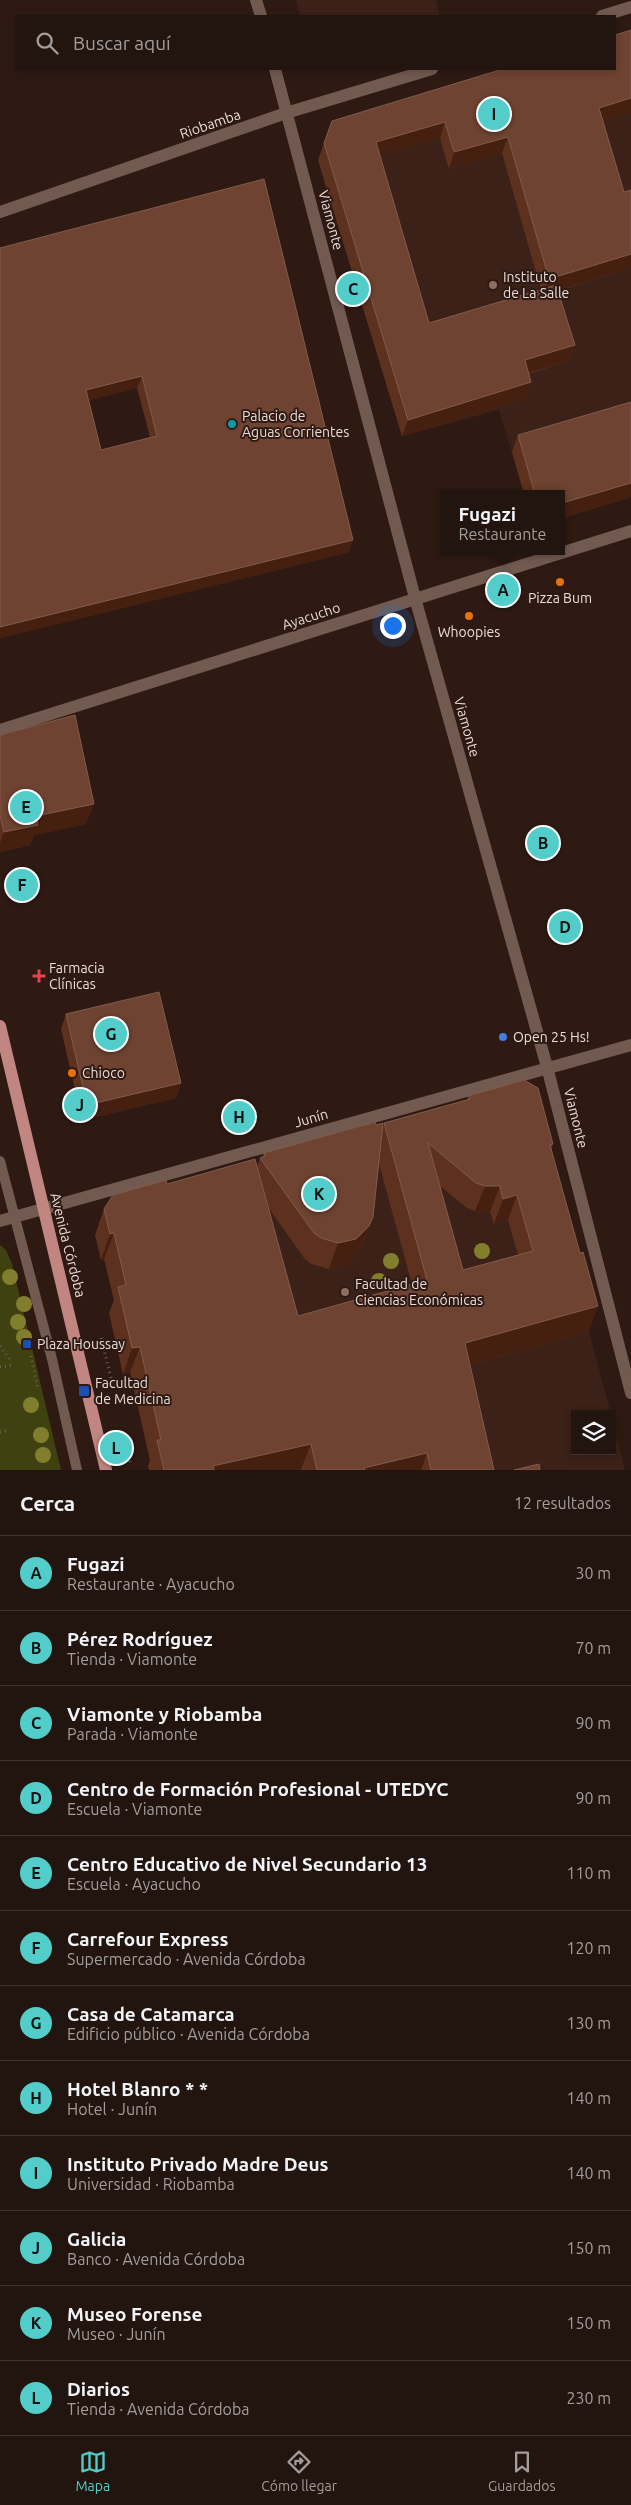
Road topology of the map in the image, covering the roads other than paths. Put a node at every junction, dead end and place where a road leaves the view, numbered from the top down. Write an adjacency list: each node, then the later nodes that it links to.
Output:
1 (256, 0): 3 (street)
2 (631, 7): 4 (street)
3 (260, 15)
4 (605, 15)
5 (274, 70): 7 (street, Viamonte)
6 (429, 70): 7 (street, Riobamba)
7 (286, 113): 8 (street, Riobamba); 12 (street, Viamonte)
8 (0, 212)
9 (631, 531): 10 (street, Ayacucho)
10 (565, 551)
11 (554, 555): 12 (street, Ayacucho)
12 (415, 598): 13 (street, Ayacucho); 16 (street, Viamonte)
13 (0, 730)
14 (0, 1026): 18 (main road, Avenida Córdoba)
15 (631, 1045): 16 (street, Junín)
16 (548, 1067): 18 (street, Junín); 21 (street, Viamonte)
17 (0, 1160): 19 (lane)
18 (44, 1209): 19 (street, Junín); 23 (main road, Avenida Córdoba)
19 (14, 1217): 20 (street, Junín); 22 (lane)
20 (0, 1221)
21 (631, 1394)
22 (77, 1470)
23 (106, 1470)

